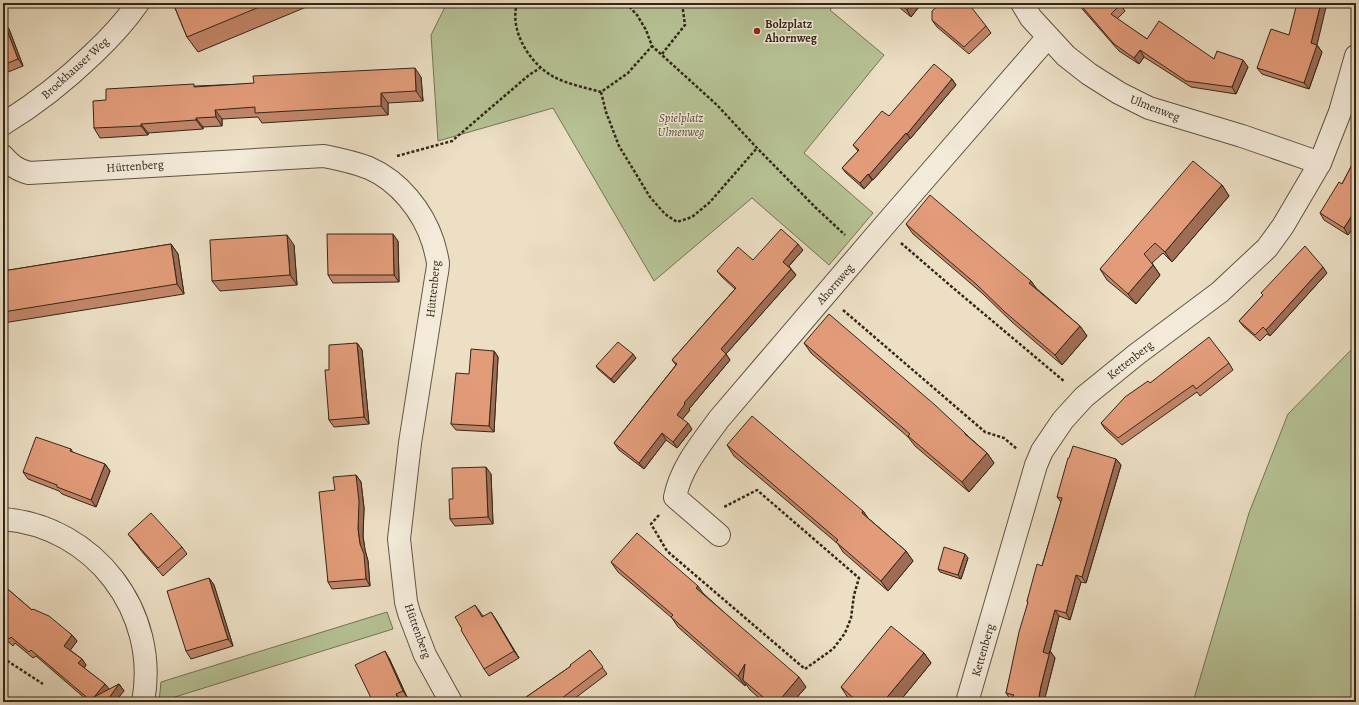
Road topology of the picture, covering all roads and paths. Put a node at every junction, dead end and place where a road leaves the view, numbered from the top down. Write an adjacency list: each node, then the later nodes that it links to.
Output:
1 (138, 3): 12 (street, Brockhauser Weg)
2 (517, 3): 10 (path)
3 (626, 3): 7 (path)
4 (682, 3): 8 (path)
5 (1022, 3): 6 (street, Ulmenweg)
6 (1048, 37): 16 (street, Ulmenweg); 17 (street, Ahornweg)
7 (652, 46): 8 (path); 11 (path)
8 (662, 54): 13 (path)
9 (1356, 56): 16 (street, Kettenberg)
10 (540, 68): 11 (path); 15 (path)
11 (601, 92): 13 (path)
12 (3, 124)
13 (757, 148): 18 (path)
14 (3, 156): 29 (street, Hüttenberg)
15 (397, 156)
16 (1320, 163): 20 (street, Kettenberg)
17 (883, 227): 18 (street, Ahornweg); 20 (path)
18 (863, 251): 19 (street, Ahornweg)
19 (825, 295): 21 (path); 22 (street, Ahornweg)
20 (1084, 397): 21 (street, Kettenberg)
21 (1036, 465): 30 (street, Kettenberg)
22 (675, 497): 24 (street); 24 (path)
23 (3, 519): 28 (street)
24 (700, 520): 25 (street)
25 (719, 534)
26 (3, 658): 27 (path)
27 (43, 684)
28 (144, 702)
29 (451, 702)
30 (968, 702)

